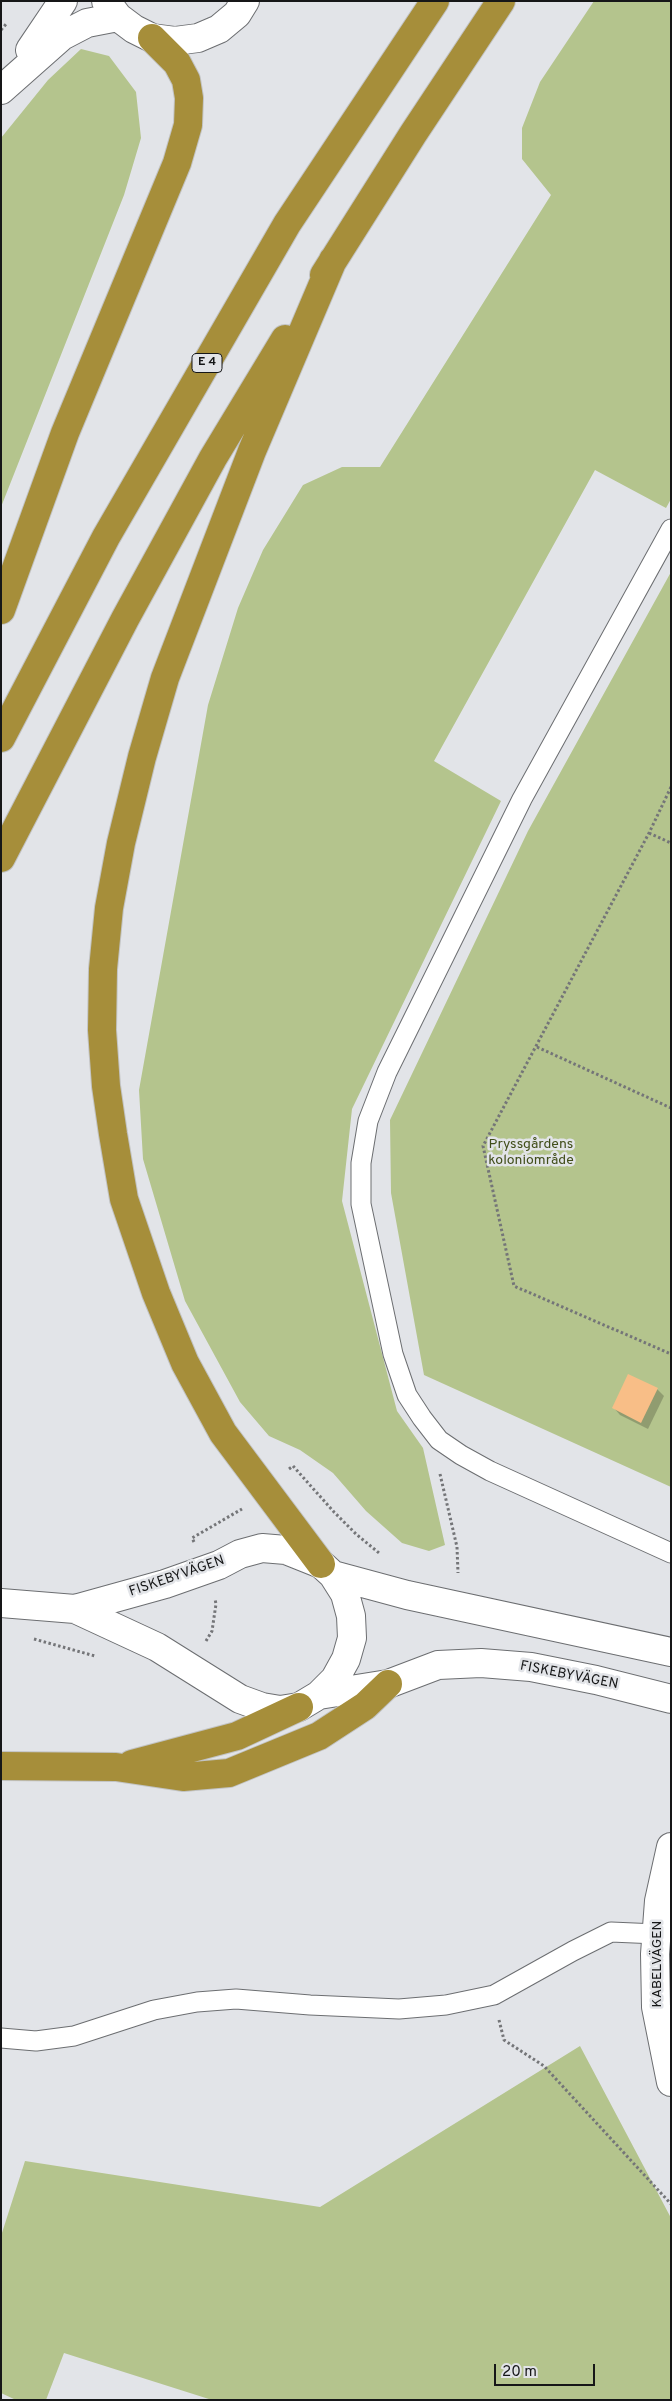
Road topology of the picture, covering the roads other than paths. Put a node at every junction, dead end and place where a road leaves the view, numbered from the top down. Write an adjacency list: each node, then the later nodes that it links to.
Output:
1 (63, 1): 7 (street)
2 (245, 1): 6 (street)
3 (435, 1): 11 (highway, E 4)
4 (501, 1): 8 (highway)
5 (112, 9): 6 (street); 7 (street)
6 (152, 38): 10 (highway)
7 (1, 90)
8 (333, 260): 12 (highway); 14 (highway)
9 (671, 529): 13 (lane)
10 (1, 610)
11 (1, 738)
12 (1, 858)
13 (671, 1553)
14 (327, 1569): 16 (street, FISKEBYVÄGEN); 17 (street, FISKEBYVÄGEN); 20 (street)
15 (1, 1603): 16 (street, FISKEBYVÄGEN)
16 (75, 1609): 20 (street, FISKEBYVÄGEN)
17 (671, 1652)
18 (388, 1684): 19 (street, FISKEBYVÄGEN); 20 (street, FISKEBYVÄGEN); 22 (highway)
19 (671, 1699)
20 (309, 1701): 22 (highway)
21 (1, 1766): 22 (highway)
22 (116, 1767)
23 (671, 1847): 24 (street, KABELVÄGEN)
24 (657, 1934): 25 (lane); 26 (street, KABELVÄGEN)
25 (1, 2038)
26 (671, 2082)

